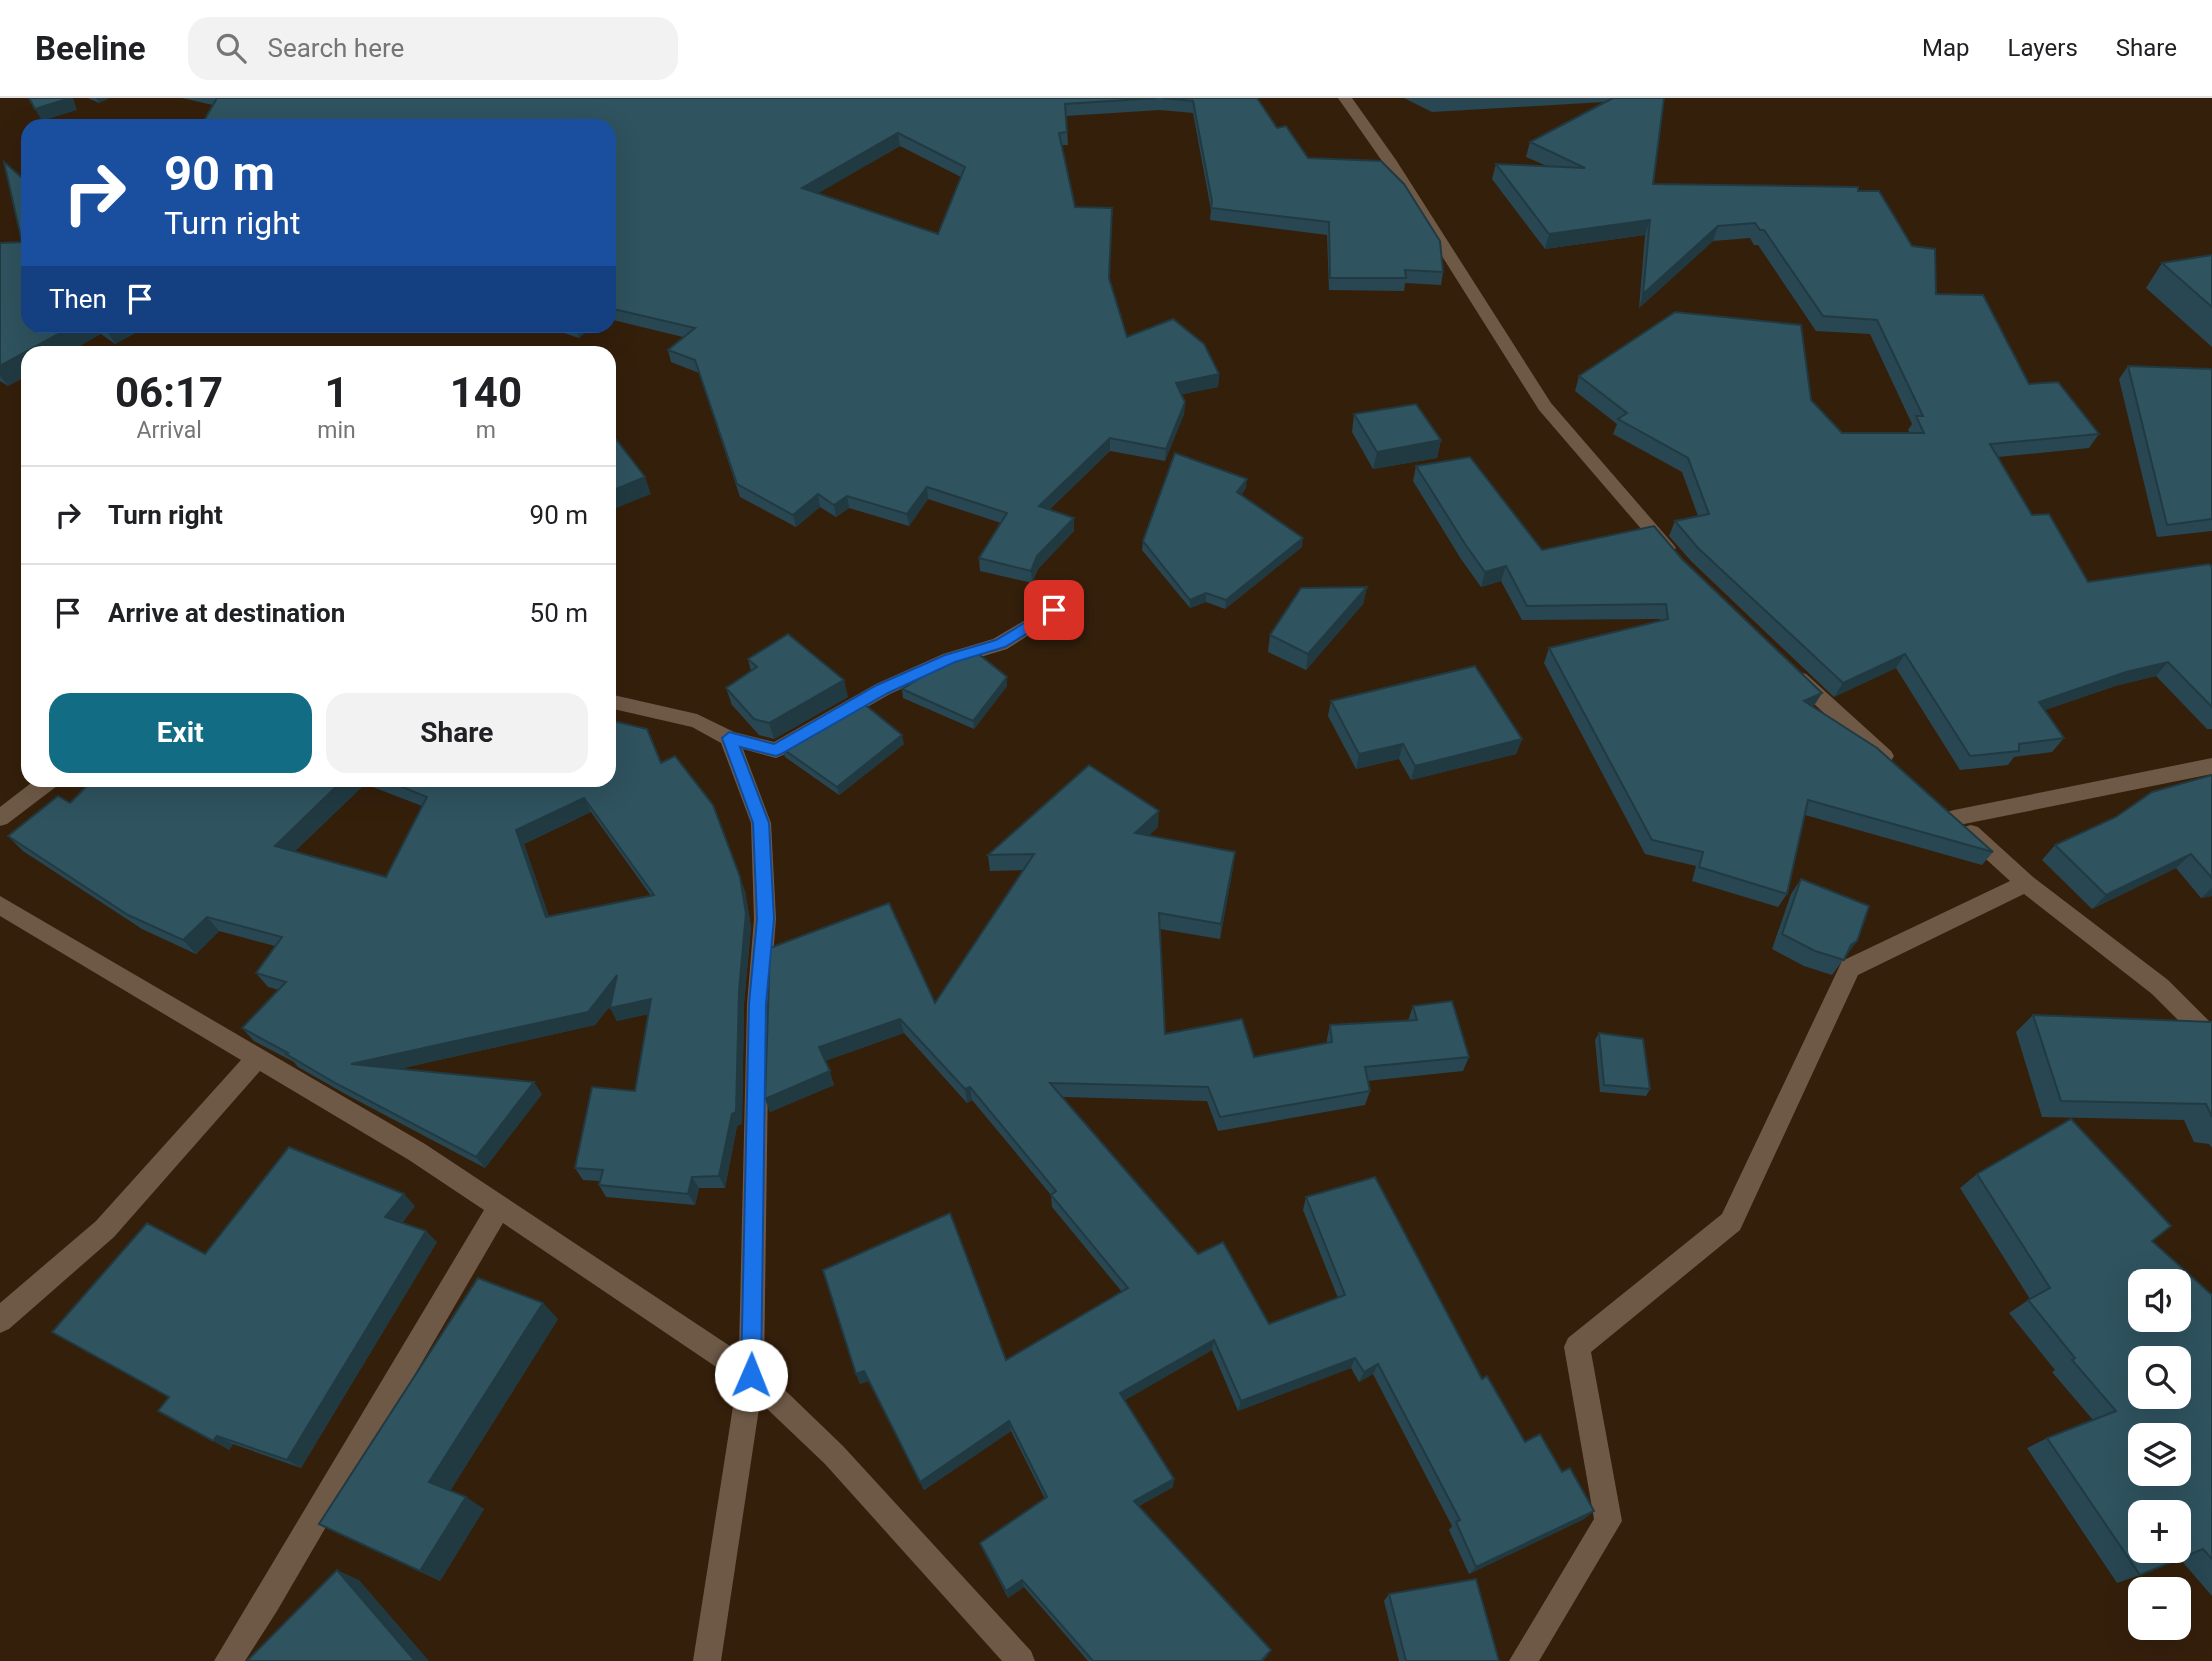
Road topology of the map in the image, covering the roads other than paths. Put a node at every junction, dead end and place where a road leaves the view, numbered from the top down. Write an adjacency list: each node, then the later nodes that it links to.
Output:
1 (1345, 98): 2 (street)
2 (1675, 558)
3 (1054, 610): 6 (street)
4 (1789, 669): 8 (street)
5 (616, 703): 6 (street)
6 (729, 738): 17 (street)
7 (2212, 766): 11 (street)
8 (1895, 767)
9 (41, 787): 10 (street)
10 (0, 818)
11 (2026, 883): 13 (street); 21 (street)
12 (0, 905): 14 (street)
13 (2212, 1039)
14 (258, 1057): 15 (street); 16 (street)
15 (500, 1206): 17 (street); 18 (street)
16 (0, 1320)
17 (751, 1375): 19 (street); 20 (street)
18 (228, 1661)
19 (707, 1661)
20 (1021, 1661)
21 (1523, 1661)

